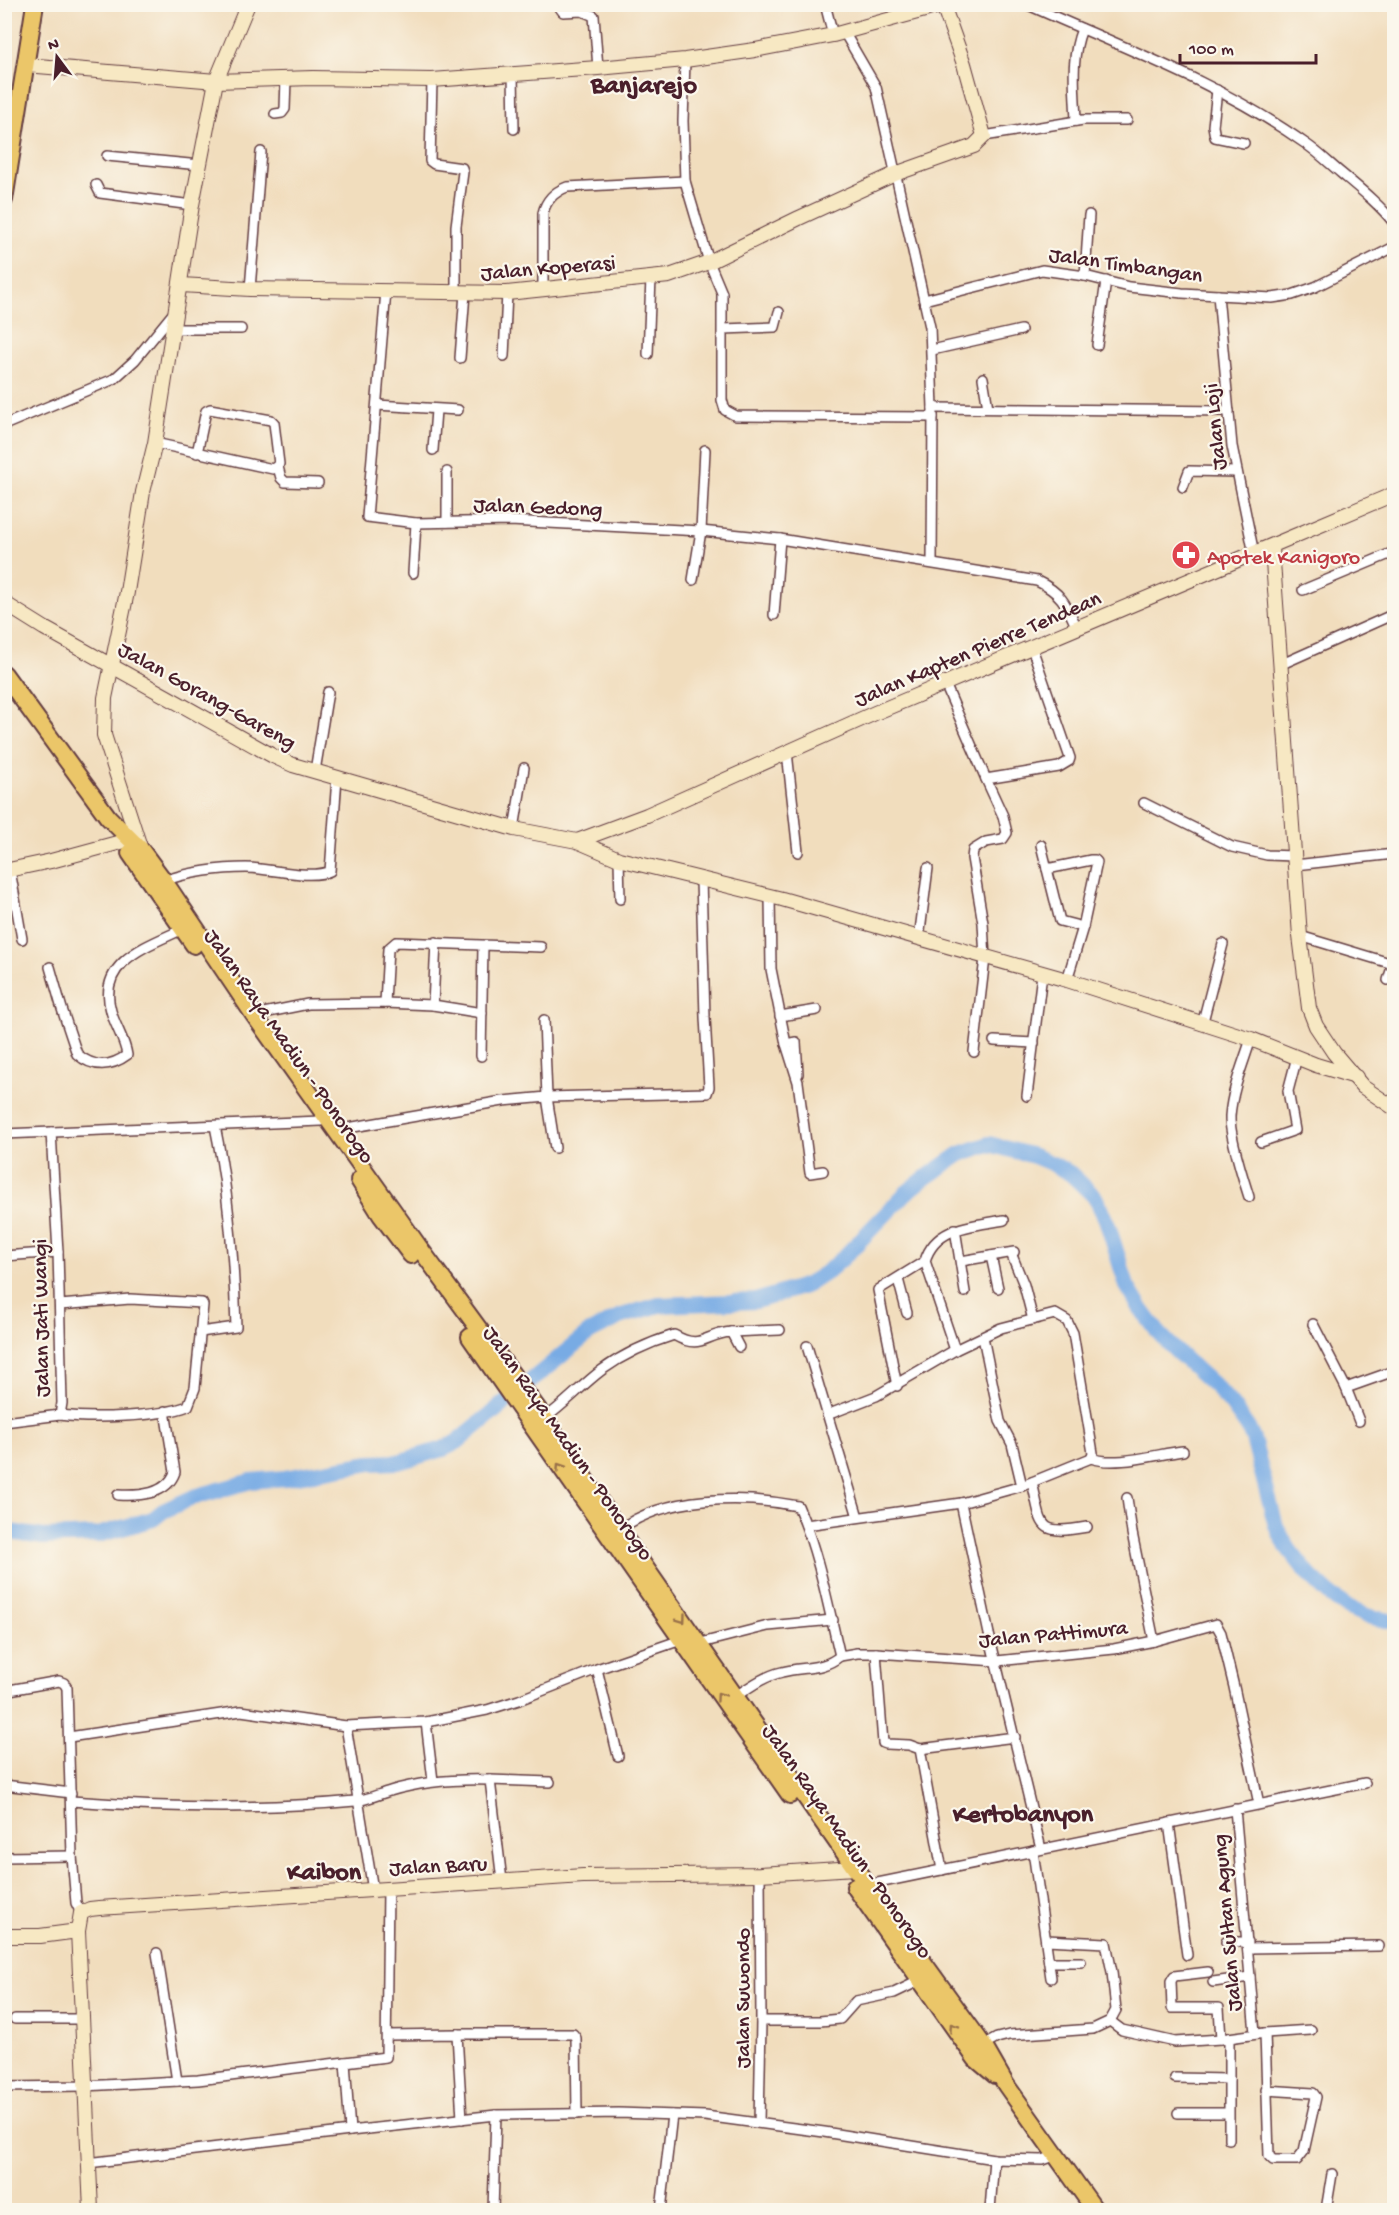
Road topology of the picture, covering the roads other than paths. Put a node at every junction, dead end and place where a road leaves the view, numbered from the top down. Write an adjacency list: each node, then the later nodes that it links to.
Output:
1 (35, 4): 10 (highway)
2 (248, 4): 15 (street)
3 (557, 4): 11 (street)
4 (825, 4): 8 (street)
5 (1026, 4): 7 (street)
6 (943, 5): 8 (street); 21 (street)
7 (1082, 29): 16 (street); 19 (street)
8 (839, 34): 9 (street); 26 (street)
9 (685, 60): 11 (street); 27 (street)
10 (26, 65): 15 (street); 29 (highway)
11 (598, 68): 12 (street)
12 (513, 74): 14 (street); 20 (street)
13 (286, 78): 14 (street); 15 (street); 17 (street)
14 (432, 80): 42 (street)
15 (216, 81): 25 (street)
16 (1217, 90): 22 (street); 32 (street)
17 (275, 114)
18 (1127, 120): 19 (street)
19 (1076, 121): 21 (street)
20 (514, 129)
21 (984, 136): 26 (street, Jalan Koperasi)
22 (1244, 143)
23 (261, 152): 39 (street)
24 (107, 156): 25 (street)
25 (200, 165): 30 (street)
26 (895, 174): 34 (street, Jalan Koperasi); 45 (street)
27 (685, 181): 34 (street); 40 (street)
28 (96, 185): 30 (street)
29 (4, 200)
30 (192, 205): 38 (street)
31 (1089, 215): 35 (street)
32 (1395, 223)
33 (1395, 247): 44 (street, Jalan Timbangan)
34 (709, 262): 36 (street, Jalan Koperasi); 50 (street)
35 (1085, 276): 37 (street, Jalan Timbangan); 45 (street, Jalan Timbangan)
36 (651, 278): 40 (street, Jalan Koperasi); 54 (street)
37 (1106, 281): 44 (street, Jalan Timbangan); 52 (street)
38 (181, 285): 39 (street, Jalan Koperasi); 46 (street)
39 (250, 289): 41 (street, Jalan Koperasi)
40 (543, 289): 43 (street, Jalan Koperasi)
41 (386, 291): 42 (street, Jalan Koperasi); 58 (street, Jalan Gedong)
42 (461, 293): 43 (street, Jalan Koperasi); 56 (street)
43 (507, 293): 55 (street)
44 (1218, 295): 62 (street, Jalan Loji)
45 (924, 300): 53 (street)
46 (177, 309): 48 (street); 64 (street)
47 (779, 312): 50 (street)
48 (174, 329): 49 (street); 65 (street)
49 (241, 329)
50 (723, 329): 63 (street)
51 (1021, 330): 53 (street)
52 (1097, 345)
53 (932, 350): 63 (street)
54 (648, 354)
55 (504, 356)
56 (460, 358)
57 (983, 378): 59 (street)
58 (377, 405): 60 (street); 76 (street, Jalan Gedong)
59 (988, 408): 62 (street); 63 (street)
60 (436, 410): 61 (street); 66 (street)
61 (458, 410)
62 (1229, 411): 71 (street, Jalan Loji)
63 (933, 413): 82 (street)
64 (4, 425)
65 (155, 442): 68 (street); 92 (street)
66 (433, 450)
67 (705, 450): 77 (street)
68 (198, 453): 69 (street); 69 (street)
69 (278, 467): 72 (street)
70 (447, 472): 75 (street)
71 (1237, 472): 73 (street); 81 (street, Jalan Loji)
72 (318, 483)
73 (1183, 487)
74 (1395, 494): 79 (street, Jalan Kapten Pierre Tendean)
75 (447, 522): 76 (street, Jalan Gedong); 77 (street, Jalan Gedong)
76 (416, 523): 83 (street)
77 (700, 531): 78 (street, Jalan Gedong); 84 (street)
78 (780, 539): 82 (street, Jalan Gedong); 88 (street)
79 (1272, 548): 81 (street, Jalan Kapten Pierre Tendean); 91 (street)
80 (1395, 552): 85 (street)
81 (1254, 554): 89 (street, Jalan Kapten Pierre Tendean)
82 (932, 563): 89 (street, Jalan Gedong)
83 (413, 573)
84 (693, 580)
85 (1303, 590)
86 (4, 603): 92 (street, Jalan Gorang-Gareng)
87 (1395, 614): 91 (street)
88 (774, 615)
89 (1077, 628): 90 (street, Jalan Kapten Pierre Tendean)
90 (1032, 648): 94 (street, Jalan Kapten Pierre Tendean); 100 (street)
91 (1282, 664): 111 (street)
92 (112, 665): 98 (street, Jalan Gorang-Gareng); 107 (street)
93 (4, 674): 102 (highway, Jalan Raya Madiun - Ponorogo)
94 (945, 684): 96 (street, Jalan Kapten Pierre Tendean); 100 (street)
95 (328, 692): 98 (street)
96 (787, 752): 104 (street, Jalan Kapten Pierre Tendean); 108 (street)
97 (524, 768): 103 (street)
98 (315, 771): 99 (street, Jalan Gorang-Gareng)
99 (337, 778): 103 (street, Jalan Gorang-Gareng); 116 (street)
100 (986, 779): 128 (street)
101 (1144, 803): 111 (street)
102 (108, 817): 105 (highway, Jalan Raya Madiun - Ponorogo); 107 (highway, Jalan Raya Madiun - Ponorogo)
103 (514, 829): 104 (street, Jalan Gorang-Gareng)
104 (577, 841): 110 (street, Jalan Gorang-Gareng)
105 (121, 842): 114 (street); 119 (highway, Jalan Raya Madiun - Ponorogo)
106 (1041, 845): 113 (street)
107 (141, 850): 116 (highway, Jalan Raya Madiun - Ponorogo)
108 (798, 852)
109 (1395, 854): 111 (street)
110 (619, 859): 115 (street, Jalan Gorang-Gareng); 118 (street)
111 (1295, 860): 121 (street)
112 (928, 868): 123 (street)
113 (1047, 869): 120 (street); 120 (street)
114 (7, 870): 122 (street)
115 (701, 880): 117 (street, Jalan Gorang-Gareng); 150 (street)
116 (164, 881): 119 (highway, Jalan Raya Madiun - Ponorogo)
117 (770, 896): 123 (street, Jalan Gorang-Gareng); 139 (street)
118 (620, 899)
119 (188, 927): 130 (street); 138 (highway, Jalan Raya Madiun - Ponorogo); 152 (highway, Jalan Raya Madiun - Ponorogo)
120 (1083, 927): 132 (street)
121 (1300, 936): 129 (street); 148 (street)
122 (22, 939)
123 (920, 939): 128 (street, Jalan Gorang-Gareng)
124 (435, 942): 126 (street); 134 (street); 135 (street)
125 (1223, 944): 141 (street)
126 (483, 946): 127 (street); 137 (street)
127 (542, 947)
128 (985, 958): 131 (street, Jalan Gorang-Gareng); 145 (street)
129 (1394, 962): 133 (street)
130 (50, 967)
131 (1042, 974): 132 (street, Jalan Gorang-Gareng); 144 (street)
132 (1067, 980): 141 (street, Jalan Gorang-Gareng)
133 (1388, 980)
134 (386, 1003): 135 (street); 138 (street)
135 (433, 1005): 137 (street)
136 (817, 1010): 139 (street)
137 (482, 1013): 146 (street)
138 (254, 1015): 154 (highway, Jalan Raya Madiun - Ponorogo)
139 (780, 1016): 159 (street)
140 (544, 1020): 150 (street)
141 (1202, 1024): 142 (street, Jalan Gorang-Gareng)
142 (1251, 1040): 147 (street, Jalan Gorang-Gareng); 160 (street)
143 (994, 1041): 144 (street)
144 (1034, 1043): 149 (street)
145 (974, 1052)
146 (481, 1056)
147 (1296, 1057): 148 (street, Jalan Gorang-Gareng); 157 (street)
148 (1356, 1077): 151 (street)
149 (1027, 1096)
150 (546, 1098): 154 (street); 158 (street)
151 (1395, 1108)
152 (321, 1121): 153 (street); 164 (highway, Jalan Raya Madiun - Ponorogo)
153 (215, 1126): 155 (street); 177 (street)
154 (336, 1130): 164 (highway, Jalan Raya Madiun - Ponorogo)
155 (51, 1132): 156 (street); 163 (street, Jalan Jati Wangi)
156 (4, 1134)
157 (1261, 1142)
158 (555, 1148)
159 (824, 1171)
160 (1249, 1197)
161 (1004, 1220): 162 (street)
162 (955, 1229): 167 (street); 168 (street)
163 (58, 1252): 165 (street); 172 (street, Jalan Jati Wangi)
164 (417, 1253): 189 (highway, Jalan Raya Madiun - Ponorogo)
165 (4, 1256)
166 (991, 1256): 168 (street); 170 (street); 174 (street)
167 (925, 1261): 169 (street); 182 (street)
168 (961, 1261): 171 (street)
169 (898, 1280): 173 (street); 184 (street)
170 (998, 1288)
171 (965, 1292)
172 (60, 1305): 177 (street, Jalan Jati Wangi); 188 (street, Jalan Jati Wangi)
173 (907, 1313)
174 (1033, 1320): 179 (street); 193 (street)
175 (1313, 1324): 185 (street)
176 (780, 1330): 178 (street)
177 (200, 1332): 186 (street, Jalan Jati Wangi)
178 (731, 1332): 181 (street); 189 (street)
179 (983, 1337): 182 (street); 196 (street)
180 (807, 1346): 187 (street)
181 (739, 1347)
182 (956, 1350): 184 (street)
183 (1395, 1371): 185 (street)
184 (897, 1386): 187 (street)
185 (1346, 1388): 190 (street)
186 (165, 1411): 188 (street, Jalan Jati Wangi); 197 (street)
187 (827, 1414): 200 (street)
188 (60, 1415): 191 (street)
189 (544, 1416): 195 (highway, Jalan Raya Madiun - Ponorogo)
190 (1359, 1420)
191 (4, 1422)
192 (1183, 1450): 193 (street)
193 (1091, 1458): 194 (street)
194 (1032, 1482): 196 (street); 202 (street)
195 (581, 1486): 203 (highway, Jalan Raya Madiun - Ponorogo); 206 (highway, Jalan Raya Madiun - Ponorogo)
196 (1022, 1486): 199 (street)
197 (118, 1495)
198 (1127, 1498): 205 (street)
199 (961, 1503): 200 (street); 209 (street)
200 (858, 1517): 201 (street)
201 (806, 1525): 203 (street); 204 (street)
202 (1087, 1527)
203 (619, 1530): 206 (highway, Jalan Raya Madiun - Ponorogo, one-way to 206)
204 (833, 1620): 206 (street); 208 (street)
205 (1155, 1641): 209 (street, Jalan Pattimura); 226 (street, Jalan Pattimura)
206 (689, 1644): 210 (street); 212 (highway, Jalan Raya Madiun - Ponorogo); 232 (highway, Jalan Raya Madiun - Ponorogo, one-way to 206)
207 (876, 1653): 208 (street, Jalan Pattimura); 209 (street, Jalan Pattimura); 217 (street)
208 (840, 1656): 212 (street, Jalan Pattimura)
209 (997, 1661): 216 (street)
210 (597, 1669): 213 (street); 218 (street)
211 (4, 1691): 215 (street)
212 (736, 1696): 232 (highway, Jalan Raya Madiun - Ponorogo)
213 (426, 1722): 214 (street); 220 (street)
214 (346, 1726): 215 (street); 225 (street)
215 (69, 1737): 224 (street)
216 (1015, 1737): 217 (street); 229 (street)
217 (920, 1749): 233 (street)
218 (618, 1756)
219 (490, 1780): 220 (street); 221 (street); 235 (street)
220 (433, 1781): 225 (street)
221 (550, 1782)
222 (1365, 1782): 226 (street)
223 (4, 1785): 224 (street)
224 (71, 1797): 225 (street); 230 (street)
225 (359, 1801): 238 (street)
226 (1259, 1804): 227 (street)
227 (1235, 1809): 228 (street); 244 (street, Jalan Sultan Agung)
228 (1169, 1823): 229 (street); 247 (street)
229 (1037, 1850): 233 (street); 242 (street)
230 (72, 1856): 231 (street); 239 (street)
231 (4, 1857)
232 (849, 1868): 234 (street, Jalan Baru); 236 (highway, Jalan Raya Madiun - Ponorogo); 251 (highway, Jalan Raya Madiun - Ponorogo)
233 (942, 1870): 236 (street)
234 (760, 1874): 235 (street, Jalan Baru); 257 (street, Jalan Suwondo)
235 (502, 1881): 237 (street, Jalan Baru)
236 (868, 1885): 251 (highway, Jalan Raya Madiun - Ponorogo)
237 (388, 1888): 238 (street, Jalan Baru); 262 (street)
238 (373, 1890): 239 (street, Jalan Baru)
239 (81, 1913): 240 (street)
240 (78, 1931): 241 (street); 256 (street)
241 (4, 1936)
242 (1046, 1940): 248 (street); 258 (street)
243 (1226, 1942): 244 (street)
244 (1248, 1945): 245 (street); 252 (street, Jalan Sultan Agung)
245 (1379, 1946)
246 (157, 1953): 268 (street)
247 (1187, 1955)
248 (1049, 1962): 249 (street); 253 (street)
249 (1081, 1962)
250 (1208, 1972): 263 (street)
251 (926, 1977): 257 (street); 264 (highway, Jalan Raya Madiun - Ponorogo)
252 (1250, 1977): 254 (street); 260 (street, Jalan Sultan Agung)
253 (1051, 1978)
254 (1213, 1982)
255 (15, 2019): 256 (street)
256 (82, 2019): 270 (street)
257 (761, 2021): 278 (street, Jalan Suwondo)
258 (1110, 2021): 263 (street); 264 (street)
259 (1311, 2030): 260 (street)
260 (1260, 2033): 263 (street); 271 (street, Jalan Sultan Agung)
261 (456, 2034): 262 (street); 274 (street); 277 (street)
262 (388, 2035): 265 (street)
263 (1225, 2038): 267 (street)
264 (978, 2049): 281 (highway, Jalan Raya Madiun - Ponorogo)
265 (345, 2062): 268 (street); 279 (street)
266 (1175, 2078): 267 (street)
267 (1229, 2079): 273 (street)
268 (177, 2081): 270 (street)
269 (4, 2086): 270 (street)
270 (84, 2086): 283 (street)
271 (1266, 2090): 271 (street, Jalan Sultan Agung)
272 (1178, 2113): 273 (street)
273 (1228, 2113): 280 (street)
274 (577, 2114): 275 (street); 276 (street)
275 (496, 2115): 277 (street); 287 (street)
276 (672, 2115): 278 (street); 288 (street)
277 (462, 2119): 279 (street)
278 (759, 2123): 282 (street)
279 (350, 2130): 283 (street)
280 (1229, 2139)
281 (1057, 2155): 282 (street); 285 (highway, Jalan Raya Madiun - Ponorogo)
282 (994, 2159): 289 (street)
283 (88, 2163): 286 (street)
284 (1332, 2174): 290 (street)
285 (1089, 2209)
286 (91, 2211)
287 (493, 2211)
288 (661, 2211)
289 (990, 2211)
290 (1326, 2211)

